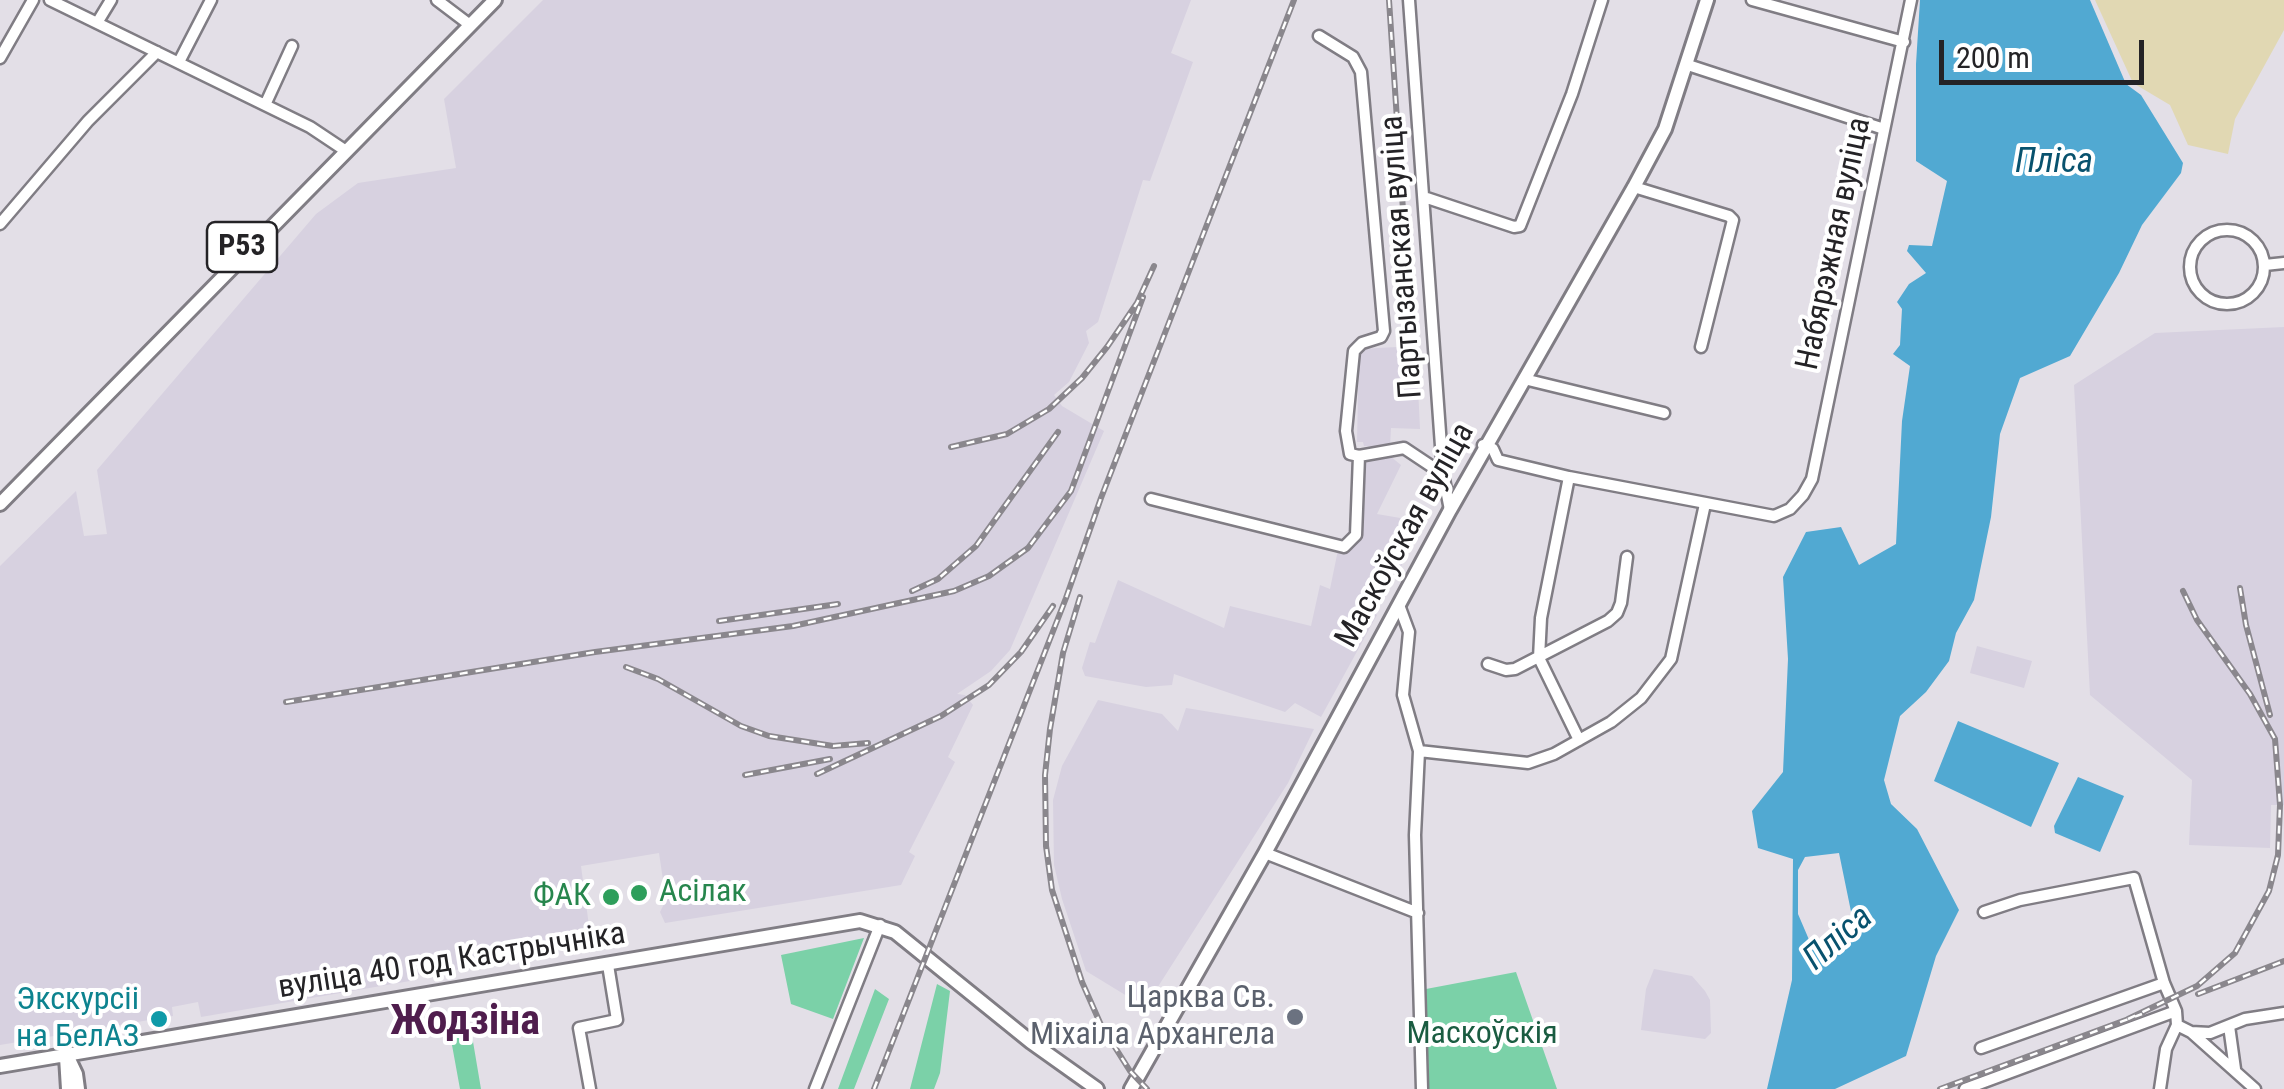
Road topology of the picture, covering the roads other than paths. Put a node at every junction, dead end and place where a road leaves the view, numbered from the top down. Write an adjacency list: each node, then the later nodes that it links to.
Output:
1 (32, 0): 19 (street)
2 (50, 0): 14 (street)
3 (111, 0): 14 (street)
4 (211, 0): 20 (street)
5 (437, 0): 13 (street)
6 (483, 0): 13 (main road, Р53)
7 (494, 0): 13 (main road, Р53)
8 (1409, 0): 26 (street, Партызанская вуліца)
9 (1602, 0): 26 (street)
10 (1707, 0): 21 (main road, Маскоўская вуліца)
11 (1752, 0): 16 (street)
12 (1911, 0): 16 (street, Набярэжная вуліца)
13 (467, 22): 24 (main road, Р53)
14 (97, 23): 18 (street)
15 (1319, 36): 34 (street)
16 (1904, 42): 23 (street, Набярэжная вуліца)
17 (292, 46): 22 (street)
18 (157, 52): 20 (street); 27 (street)
19 (0, 58)
20 (178, 62): 22 (street)
21 (1688, 66): 23 (street); 25 (main road, Маскоўская вуліца)
22 (265, 104): 24 (street)
23 (1884, 129): 40 (street, Набярэжная вуліца)
24 (343, 149): 37 (main road, Р53); 39 (main road, Р53)
25 (1634, 187): 30 (street); 31 (main road, Маскоўская вуліца)
26 (1424, 197): 35 (street, Партызанская вуліца)
27 (0, 224)
28 (2284, 263): 29 (street)
29 (2265, 265): 29 (street)
30 (1701, 347)
31 (1524, 380): 32 (street); 33 (main road, Маскоўская вуліца)
32 (1664, 413)
33 (1485, 446): 36 (street); 41 (main road, Маскоўская вуліца)
34 (1359, 456): 35 (street); 38 (street)
35 (1444, 474): 41 (street, Партызанская вуліца)
36 (1569, 478): 40 (street); 44 (street)
37 (0, 492)
38 (1151, 499)
39 (0, 504)
40 (1705, 504): 46 (street)
41 (1450, 510): 43 (main road, Маскоўская вуліца)
42 (1626, 557): 44 (street)
43 (1398, 605): 47 (street); 48 (main road, Маскоўская вуліца)
44 (1539, 658): 45 (street); 46 (street)
45 (1488, 664)
46 (1579, 740): 47 (street)
47 (1420, 751): 49 (street)
48 (1264, 852): 49 (street); 68 (main road, Маскоўская вуліца)
49 (1418, 912): 69 (street)
50 (1984, 912): 53 (street)
51 (880, 925): 52 (main road, вуліца 40 год Кастрычніка); 66 (street); 67 (main road)
52 (608, 965): 60 (main road, вуліца 40 год Кастрычніка); 65 (street)
53 (2164, 983): 54 (street); 59 (street)
54 (2176, 1011): 56 (street); 70 (street)
55 (2284, 1013): 57 (street)
56 (2178, 1025): 58 (street); 71 (street)
57 (2229, 1026): 58 (street); 62 (street)
58 (2191, 1032): 62 (street)
59 (1981, 1048)
60 (66, 1055): 61 (main road, вуліца 40 год Кастрычніка); 63 (main road); 64 (main road)
61 (0, 1066)
62 (2235, 1068): 72 (street)
63 (68, 1089)
64 (78, 1089)
65 (590, 1089)
66 (814, 1089)
67 (1097, 1089)
68 (1131, 1089)
69 (1422, 1089)
70 (1966, 1089)
71 (2160, 1089)
72 (2255, 1089)

